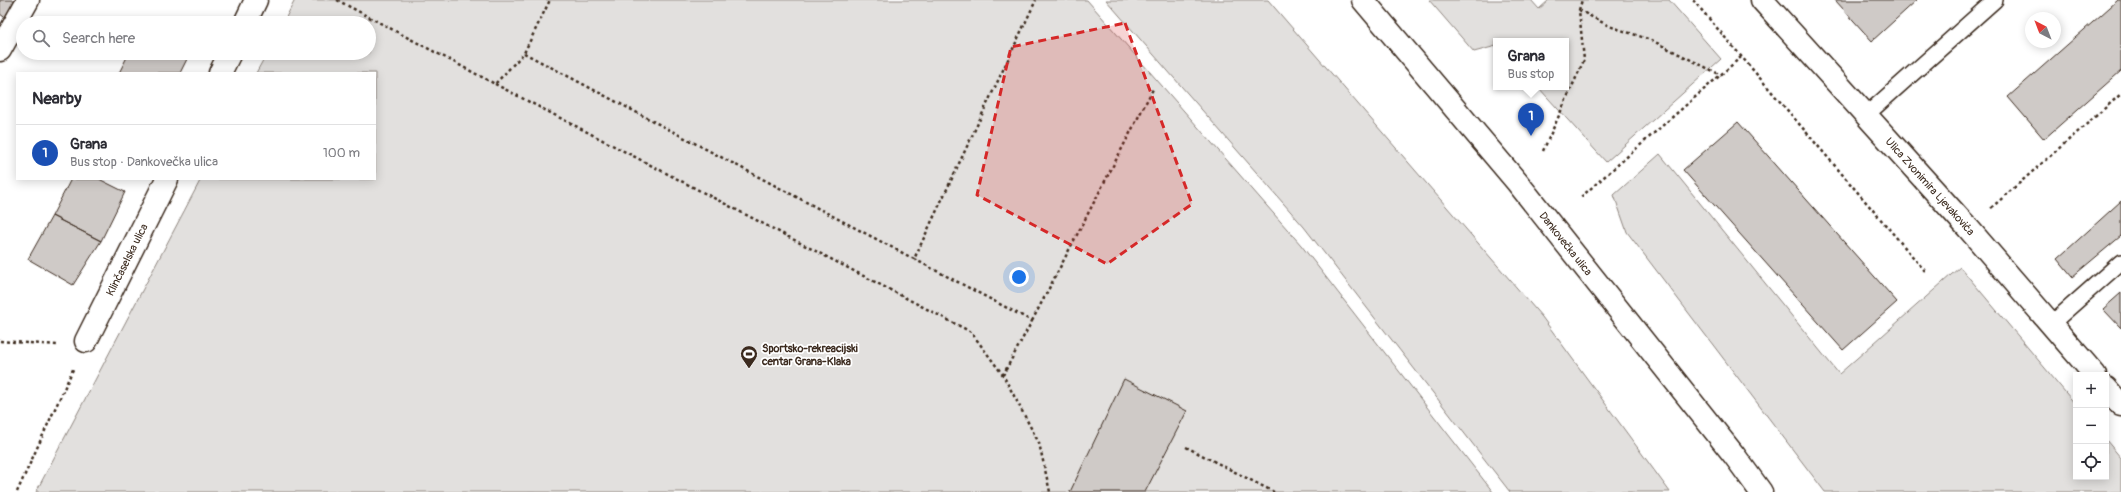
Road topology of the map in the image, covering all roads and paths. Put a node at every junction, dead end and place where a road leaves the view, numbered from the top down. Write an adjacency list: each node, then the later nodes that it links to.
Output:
1 (28, 0): 12 (street)
2 (256, 0): 13 (street)
3 (337, 0): 14 (path)
4 (550, 0): 18 (path)
5 (1036, 0): 31 (path)
6 (1363, 0): 44 (street, Dankovečka ulica)
7 (1582, 0): 11 (path)
8 (1693, 0): 19 (path)
9 (1762, 0): 26 (street, Ulica Zvonimira Ljevakovića)
10 (1995, 0): 26 (lane)
11 (1579, 10): 22 (path); 27 (path)
12 (19, 16)
13 (248, 16)
14 (367, 16)
15 (16, 21): 17 (street)
16 (376, 21): 23 (path)
17 (0, 50)
18 (524, 53): 23 (path); 31 (path)
19 (1741, 57): 22 (path); 33 (path)
20 (226, 60): 21 (street)
21 (220, 72)
22 (1721, 75): 29 (path)
23 (495, 84): 39 (path)
24 (1153, 89): 34 (path)
25 (2121, 94): 30 (path)
26 (1865, 116): 30 (street, Ulica Zvonimira Ljevakovića)
27 (1543, 151)
28 (166, 180): 37 (street, Klinčaselska ulica)
29 (1581, 197)
30 (1968, 228): 35 (street, Ulica Zvonimira Ljevakovića)
31 (914, 259): 34 (path)
32 (2121, 262): 35 (lane)
33 (1925, 271)
34 (1032, 321): 39 (path)
35 (2051, 324): 38 (street, Ulica Zvonimira Ljevakovića)
36 (0, 341): 37 (path)
37 (86, 341): 41 (path)
38 (2092, 372)
39 (1003, 375): 42 (path)
40 (1186, 447): 43 (path)
41 (17, 492)
42 (1050, 492)
43 (1274, 492)
44 (1761, 492)

